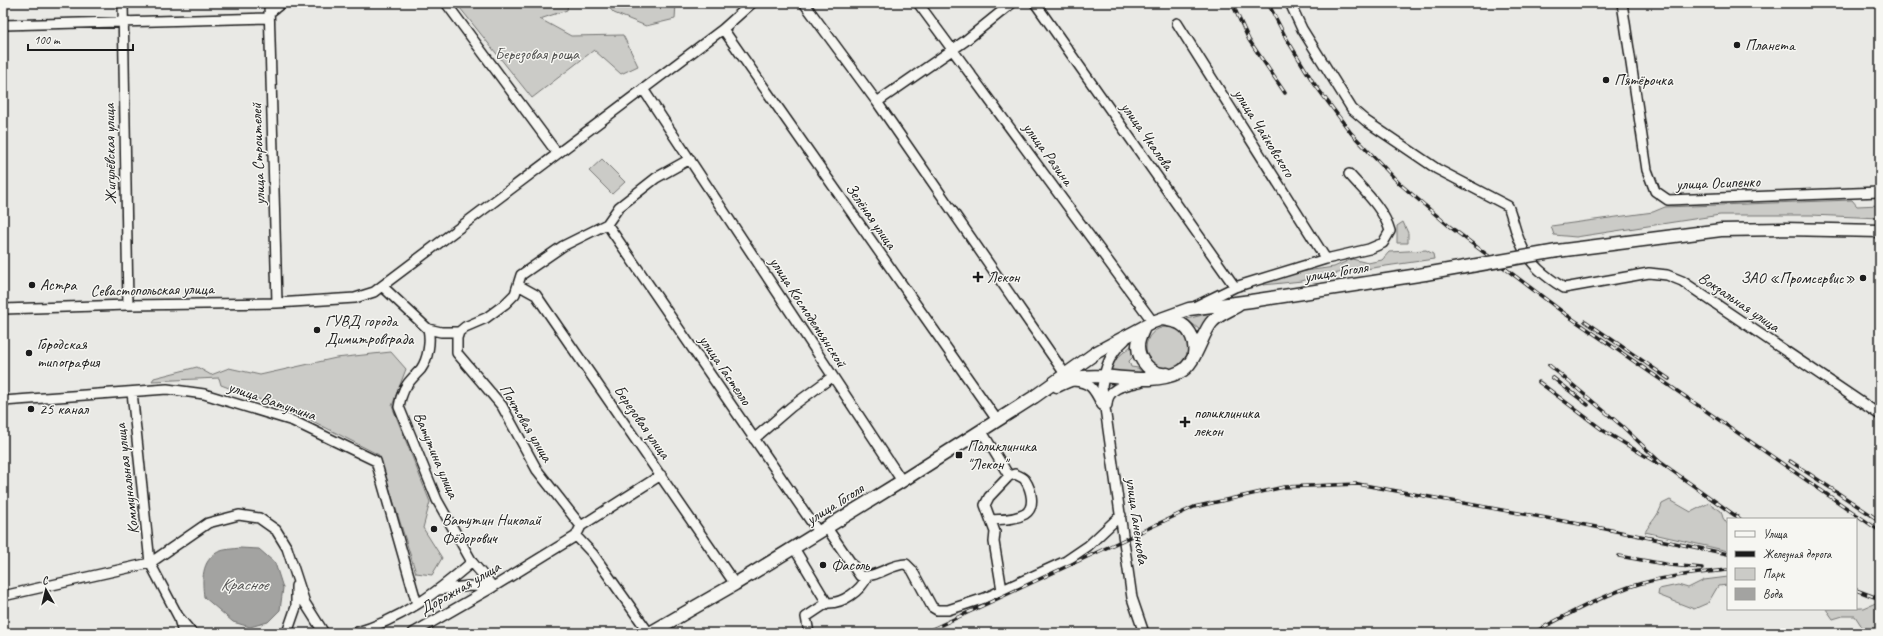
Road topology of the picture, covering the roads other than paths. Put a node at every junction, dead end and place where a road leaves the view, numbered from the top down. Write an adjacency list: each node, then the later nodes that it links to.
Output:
1 (123, 3): 12 (street, Жигулёвская улица)
2 (282, 3): 11 (street)
3 (446, 3): 19 (street)
4 (752, 3): 15 (street, Севастопольская улица)
5 (804, 3): 18 (street)
6 (918, 3): 16 (street, улица Разина)
7 (1012, 3): 16 (street)
8 (1035, 3): 28 (street, улица Чкалова)
9 (1290, 3): 47 (street, Вокзальная улица)
10 (1622, 3): 22 (street, улица Осипенко)
11 (269, 11): 12 (street); 30 (street, улица Строителей)
12 (123, 22): 14 (street); 31 (street, Жигулёвская улица)
13 (1177, 23): 25 (street, улица Чайковского)
14 (3, 25)
15 (723, 29): 17 (street, Севастопольская улица); 48 (street, Зелёная улица)
16 (952, 50): 18 (street); 34 (street, улица Разина)
17 (643, 89): 19 (street, Севастопольская улица); 20 (street, улица Космодемьянской)
18 (877, 102): 41 (street)
19 (557, 153): 27 (street, Севастопольская улица)
20 (690, 159): 23 (street); 40 (street, улица Космодемьянской)
21 (1349, 174): 25 (street)
22 (1880, 192)
23 (607, 224): 26 (street); 50 (street, улица Гастелло)
24 (1880, 231): 29 (main road, улица Гоголя, bridge)
25 (1326, 259): 28 (street)
26 (518, 285): 36 (street); 51 (street, Березовая улица)
27 (382, 286): 30 (street, Севастопольская улица); 35 (street)
28 (1235, 287): 33 (street)
29 (1251, 301): 33 (main road); 38 (main road)
30 (277, 304): 31 (street, Севастопольская улица)
31 (128, 305): 32 (street, Севастопольская улица)
32 (3, 309)
33 (1189, 310): 34 (main road)
34 (1153, 323): 37 (main road); 38 (main road); 39 (main road)
35 (428, 329): 36 (street); 60 (street, Ватутина улица)
36 (459, 332): 56 (street, Почтовая улица)
37 (1132, 333): 41 (main road); 42 (street, улица Ганенкова)
38 (1192, 359): 39 (main road)
39 (1180, 372): 43 (main road)
40 (832, 377): 50 (street); 53 (street, улица Космодемьянской)
41 (1066, 377): 42 (main road); 46 (street); 48 (main road, улица Гоголя)
42 (1104, 377): 43 (main road); 46 (street, улица Ганенкова)
43 (1163, 377): 46 (street)
44 (132, 392): 45 (street, улица Ватутина); 61 (street, Коммунальная улица); 70 (street, улица Ватутина)
45 (3, 401)
46 (1106, 412): 54 (street, улица Ганенкова)
47 (1880, 415)
48 (997, 420): 49 (main road, улица Гоголя)
49 (981, 430): 52 (street); 53 (main road, улица Гоголя)
50 (754, 439): 57 (street, улица Гастелло)
51 (661, 475): 56 (street); 64 (street, Березовая улица)
52 (1009, 476): 55 (street); 55 (street)
53 (902, 482): 57 (main road, улица Гоголя)
54 (1120, 515): 67 (street); 80 (street, улица Ганенкова)
55 (991, 520): 67 (street)
56 (581, 526): 58 (street)
57 (823, 530): 59 (main road, улица Гоголя); 63 (street, улица Гастелло)
58 (576, 536): 65 (street, Дорожная улица); 78 (street)
59 (794, 548): 64 (main road, улица Гоголя); 69 (street)
60 (472, 562): 65 (street, Ватутина улица); 66 (street)
61 (150, 563): 62 (street); 68 (street); 71 (street, Коммунальная улица)
62 (295, 576): 74 (street); 75 (street)
63 (867, 576): 67 (street); 69 (street)
64 (736, 584): 78 (main road, улица Гоголя)
65 (493, 587): 66 (street); 77 (street, Дорожная улица)
66 (438, 590): 70 (street)
67 (1002, 590)
68 (3, 596)
69 (827, 603): 79 (street)
70 (417, 604): 76 (street)
71 (178, 616): 72 (street); 73 (street, Коммунальная улица)
72 (183, 633)
73 (192, 633)
74 (287, 633)
75 (324, 633)
76 (354, 633)
77 (413, 633)
78 (650, 633)
79 (809, 633)
80 (1144, 633)

